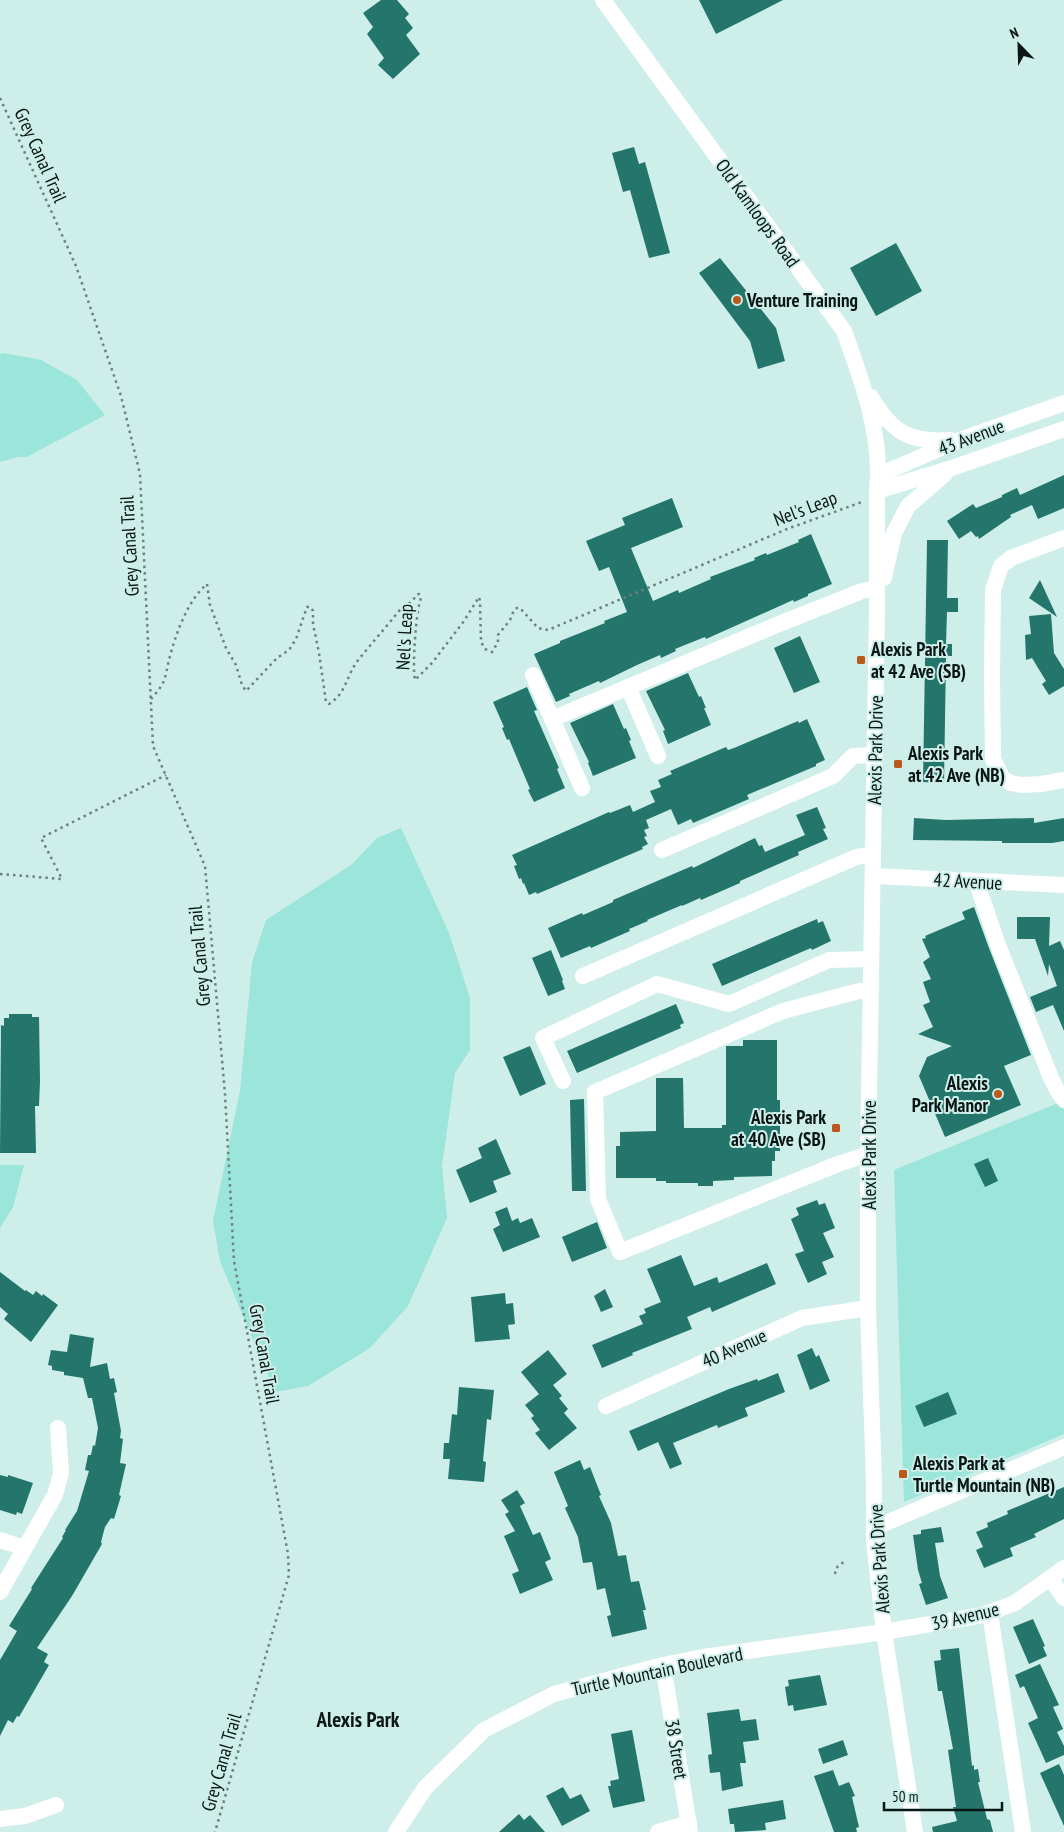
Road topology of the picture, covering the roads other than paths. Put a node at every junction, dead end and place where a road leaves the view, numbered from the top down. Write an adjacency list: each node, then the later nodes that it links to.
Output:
1 (603, 0): 2 (street, Old Kamloops Road)
2 (863, 385): 5 (street); 7 (street, Old Kamloops Road)
3 (1064, 403): 5 (street, 43 Avenue)
4 (1064, 429): 6 (street, 43 Avenue)
5 (962, 439): 7 (street, 43 Avenue)
6 (952, 468): 8 (street, 43 Avenue); 11 (street)
7 (878, 475): 8 (street, Alexis Park Drive)
8 (877, 491): 10 (street, Alexis Park Drive)
9 (1064, 538): 17 (street)
10 (877, 588): 11 (street, Alexis Park Drive); 13 (street)
11 (877, 607): 15 (street, Alexis Park Drive)
12 (534, 675): 14 (street)
13 (628, 687): 14 (street); 16 (street)
14 (552, 719): 18 (street)
15 (875, 755): 19 (street); 20 (street, Alexis Park Drive)
16 (658, 756)
17 (1064, 780)
18 (582, 788)
19 (662, 850)
20 (873, 856): 21 (street, Alexis Park Drive); 25 (street)
21 (873, 876): 22 (street, 42 Avenue); 24 (street, Alexis Park Drive)
22 (976, 881): 23 (street, 42 Avenue); 28 (street)
23 (1064, 885)
24 (871, 959): 26 (street, Alexis Park Drive); 27 (street)
25 (583, 976)
26 (871, 990): 29 (street, Alexis Park Drive); 29 (street)
27 (563, 1082)
28 (1064, 1100)
29 (868, 1157): 30 (street, Alexis Park Drive)
30 (868, 1308): 31 (street, 40 Avenue); 34 (street, Alexis Park Drive)
31 (606, 1406)
32 (58, 1428): 36 (street)
33 (1064, 1447): 34 (street)
34 (874, 1528): 42 (street, Alexis Park Drive)
35 (0, 1540): 36 (street)
36 (25, 1548): 39 (street)
37 (1064, 1568): 38 (street, 39 Avenue)
38 (1050, 1578): 40 (street); 41 (street, 39 Avenue)
39 (0, 1592)
40 (1064, 1598)
41 (990, 1613): 42 (street, 39 Avenue); 50 (street)
42 (884, 1632): 43 (street, Turtle Mountain Boulevard); 49 (street, Alexis Park Drive)
43 (663, 1665): 46 (street, 38 Street); 47 (street, Turtle Mountain Boulevard)
44 (56, 1805): 45 (street)
45 (0, 1819)
46 (690, 1827): 48 (street)
47 (396, 1832)
48 (658, 1832)
49 (915, 1832)
50 (1023, 1832)

